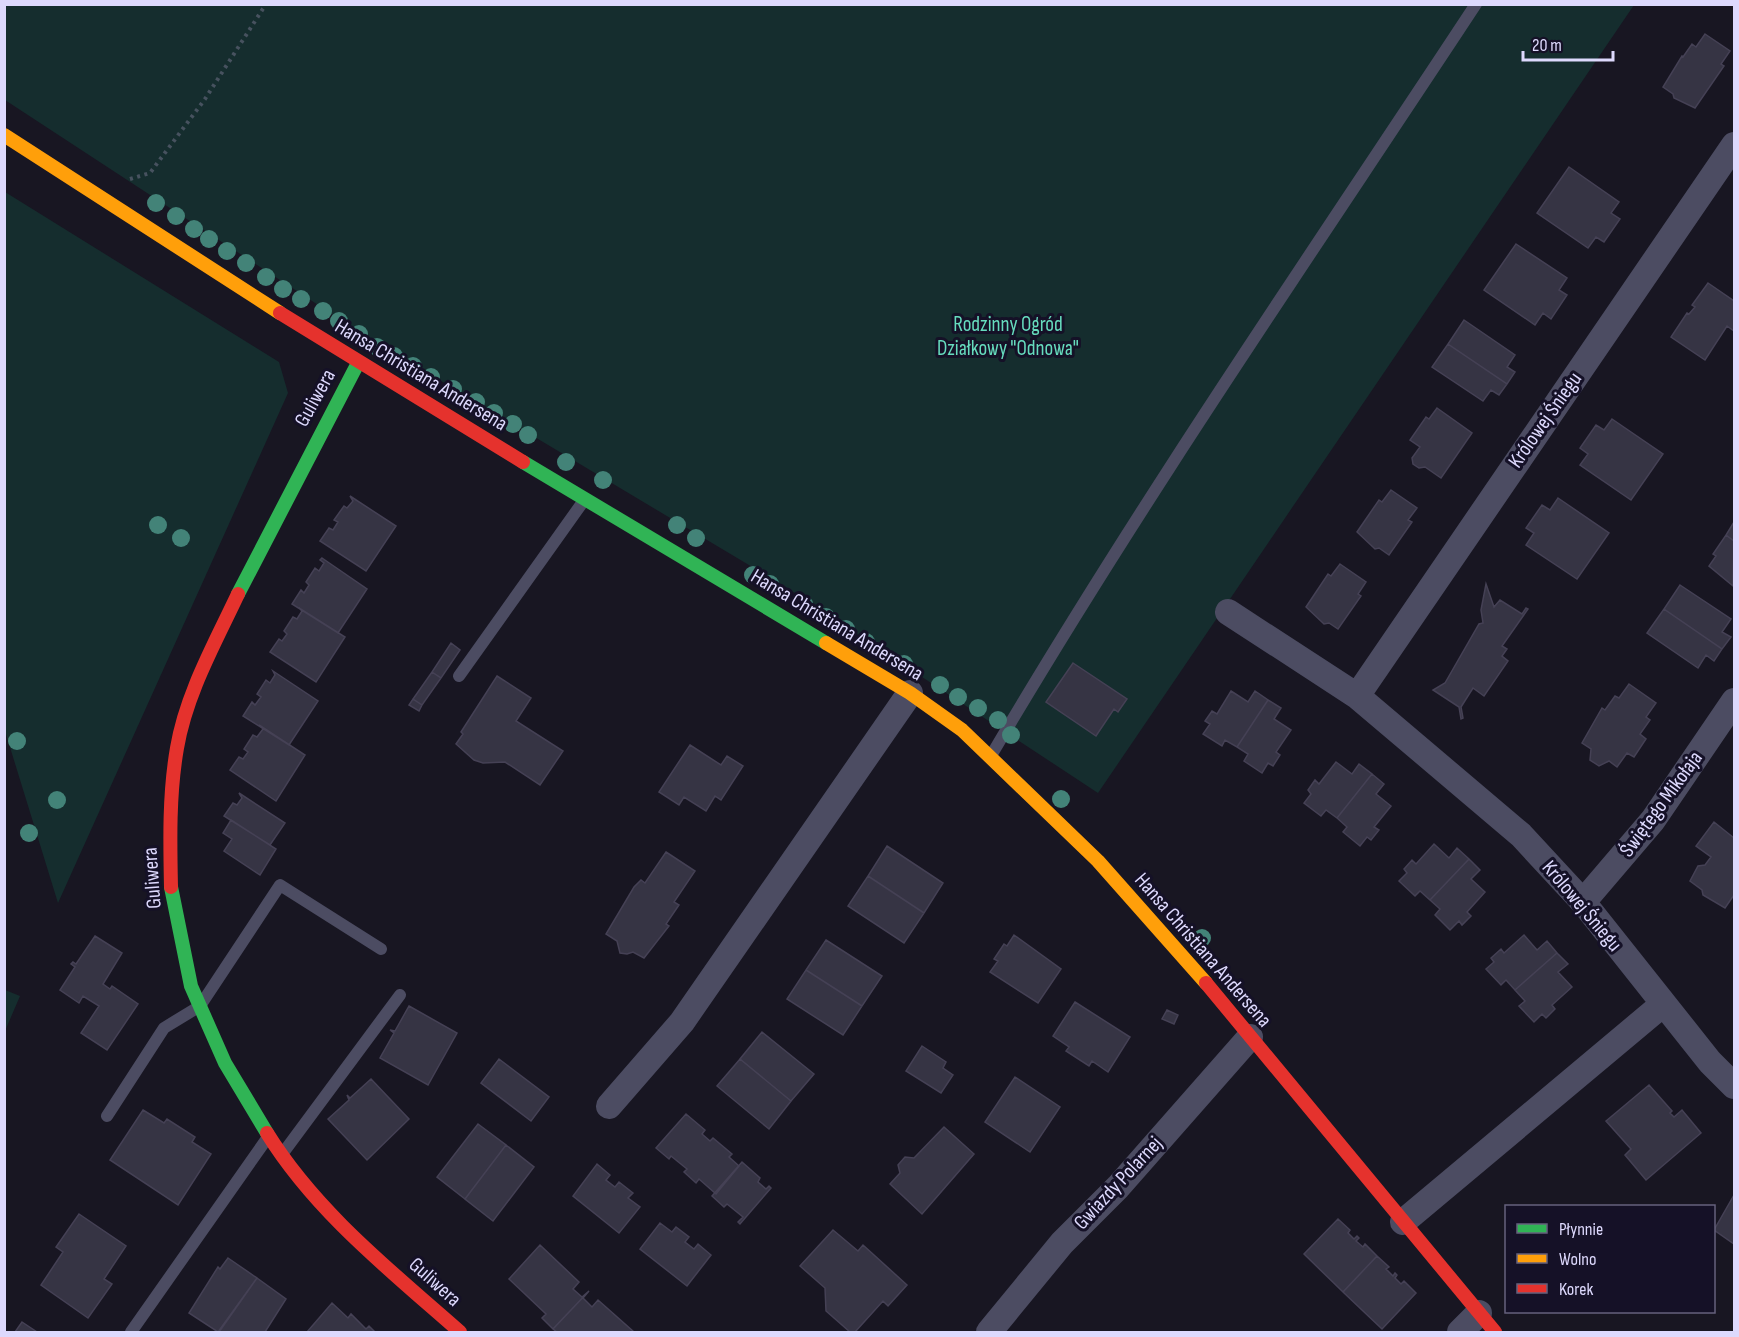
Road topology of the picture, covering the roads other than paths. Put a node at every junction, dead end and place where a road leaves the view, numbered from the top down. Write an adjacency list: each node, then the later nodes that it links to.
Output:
1 (1476, 4): 11 (lane)
2 (4, 135): 4 (street, Hansa Christiana Andersena)
3 (1734, 145): 9 (street, Królowej Śniegu)
4 (358, 363): 5 (street, Hansa Christiana Andersena); 16 (street, Guliwera)
5 (585, 498): 7 (lane); 8 (street, Hansa Christiana Andersena)
6 (1228, 612): 9 (street, Królowej Śniegu)
7 (459, 676)
8 (910, 693): 11 (street, Hansa Christiana Andersena); 19 (street)
9 (1358, 696): 12 (street, Królowej Śniegu)
10 (1734, 701): 12 (street, Świętego Mikołaja)
11 (991, 756): 17 (street, Hansa Christiana Andersena)
12 (1583, 902): 15 (street, Królowej Śniegu)
13 (381, 948): 16 (lane)
14 (400, 995): 22 (lane)
15 (1662, 1005): 18 (street, Królowej Śniegu); 23 (street)
16 (200, 1006): 20 (lane); 21 (street, Guliwera)
17 (1250, 1037): 23 (street, Hansa Christiana Andersena); 27 (street, Gwiazdy Polarnej)
18 (1734, 1086)
19 (609, 1106)
20 (107, 1116)
21 (269, 1136): 22 (street, Guliwera); 25 (lane)
22 (282, 1155): 26 (street, Guliwera)
23 (1403, 1222): 24 (street, Hansa Christiana Andersena)
24 (1479, 1313): 28 (street); 29 (street, Hansa Christiana Andersena)
25 (131, 1332)
26 (460, 1332)
27 (988, 1332)
28 (1460, 1332)
29 (1495, 1332)

